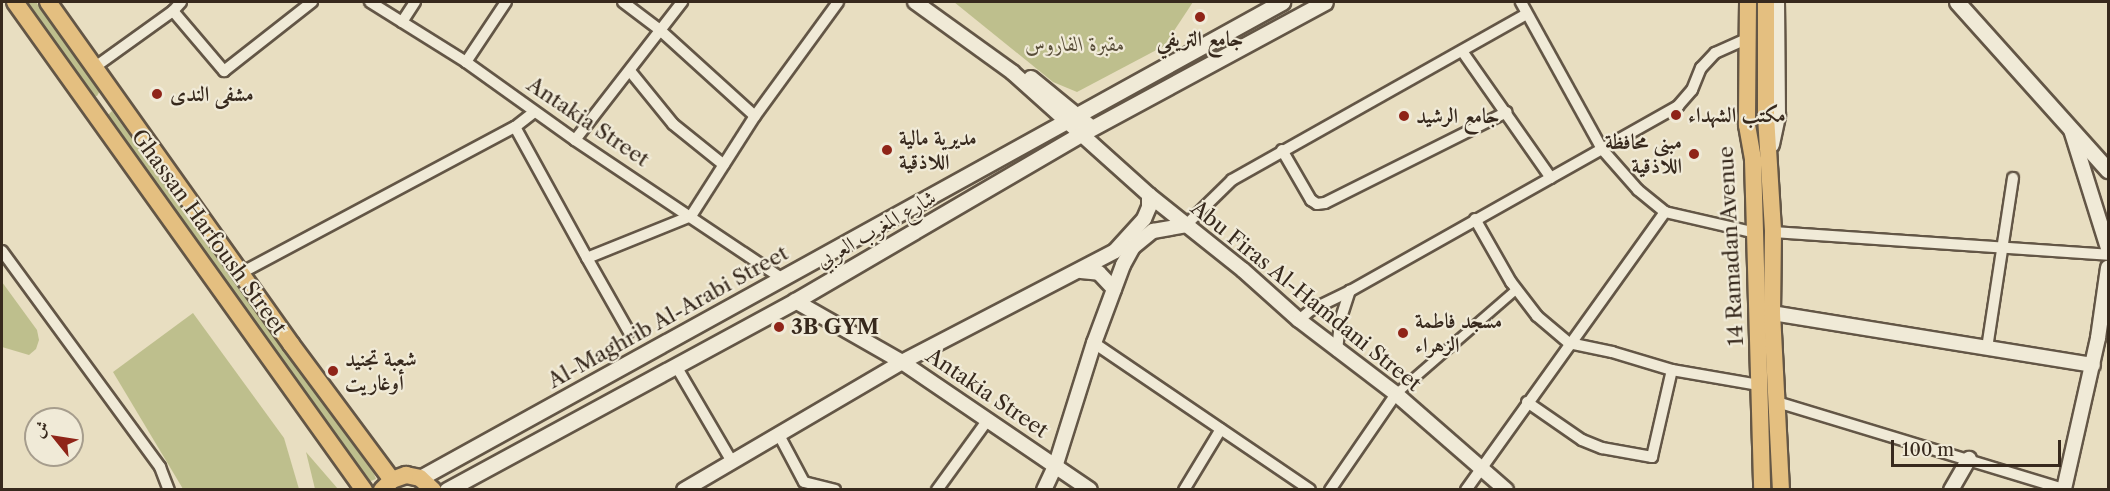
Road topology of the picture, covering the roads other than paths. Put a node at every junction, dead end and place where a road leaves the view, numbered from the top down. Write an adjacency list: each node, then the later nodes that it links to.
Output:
1 (15, 2): 32 (main road, Ghassan Harfoush Street)
2 (48, 2): 29 (main road, Ghassan Harfoush Street)
3 (181, 2): 22 (street)
4 (312, 2): 22 (street)
5 (370, 2): 24 (street, Antakia Street)
6 (416, 2): 24 (street)
7 (506, 2): 28 (street)
8 (623, 2): 25 (street)
9 (682, 2): 25 (street)
10 (838, 2): 35 (street)
11 (915, 2): 36 (street)
12 (927, 2): 36 (street)
13 (1282, 2): 36 (main road, Al-Maghrib Al-Arabi Street)
14 (1324, 2): 39 (main road, شارع المغرب العربي)
15 (1521, 2): 23 (street)
16 (1742, 2): 26 (main road)
17 (1748, 2): 43 (main road, 14 Ramadan Avenue)
18 (1766, 2): 43 (main road, 14 Ramadan Avenue)
19 (1776, 2): 43 (main road)
20 (1957, 2): 38 (main road)
21 (1971, 2): 38 (main road)
22 (173, 11): 29 (street)
23 (1527, 14): 27 (street); 42 (street)
24 (402, 22): 28 (street, Antakia Street)
25 (660, 30): 30 (street); 35 (street)
26 (1742, 41): 42 (street); 43 (main road)
27 (1462, 51): 34 (street); 41 (street)
28 (465, 62): 33 (street, Antakia Street)
29 (95, 67): 31 (main road, Ghassan Harfoush Street)
30 (630, 71): 40 (street); 44 (street)
31 (113, 96): 32 (main road); 61 (main road, Ghassan Harfoush Street)
32 (93, 110): 94 (main road, Ghassan Harfoush Street)
33 (534, 112): 37 (street); 40 (street, Antakia Street)
34 (1507, 112): 41 (street); 46 (street)
35 (755, 116): 44 (street)
36 (1071, 116): 39 (street, Abu Firas Al-Hamdani Street); 62 (main road, Al-Maghrib Al-Arabi Street)
37 (514, 128): 58 (street); 61 (street)
38 (2071, 129): 45 (main road); 55 (street)
39 (1086, 131): 48 (street, Abu Firas Al-Hamdani Street); 66 (main road, شارع المغرب العربي)
40 (575, 140): 50 (street, Antakia Street)
41 (1282, 150): 52 (street)
42 (1602, 150): 46 (street); 49 (street)
43 (1761, 158): 53 (main road, 14 Ramadan Avenue)
44 (724, 165): 50 (street)
45 (2109, 170)
46 (1551, 178): 51 (street)
47 (2013, 178): 54 (street)
48 (1149, 195): 52 (street, Abu Firas Al-Hamdani Street); 60 (street)
49 (1665, 212): 53 (street); 71 (street)
50 (691, 216): 58 (street); 62 (street, Antakia Street)
51 (1475, 219): 64 (street); 65 (street)
52 (1186, 225): 63 (street); 68 (street, Abu Firas Al-Hamdani Street)
53 (1764, 232): 54 (street); 67 (main road, 14 Ramadan Avenue); 78 (main road, 14 Ramadan Avenue)
54 (2003, 248): 57 (street); 72 (street)
55 (2109, 248)
56 (2, 251): 93 (street)
57 (2109, 255)
58 (587, 258): 69 (street)
59 (2109, 268): 75 (street)
60 (1081, 271): 63 (street); 74 (street)
61 (241, 273): 90 (main road, Ghassan Harfoush Street)
62 (782, 278): 89 (main road, Al-Maghrib Al-Arabi Street)
63 (1114, 288): 70 (street)
64 (1517, 289): 71 (street); 79 (street)
65 (1350, 291): 68 (street); 73 (street)
66 (795, 301): 74 (street, Antakia Street); 76 (main road, شارع المغرب العربي)
67 (1772, 313): 72 (street); 81 (main road, 14 Ramadan Avenue)
68 (1299, 320): 73 (street, Abu Firas Al-Hamdani Street)
69 (629, 332)
70 (1094, 343): 83 (street); 87 (street)
71 (1569, 343): 77 (street); 80 (street)
72 (1988, 348): 75 (street)
73 (1338, 351): 79 (street, Abu Firas Al-Hamdani Street)
74 (902, 362): 82 (street, Antakia Street); 84 (street)
75 (2093, 365): 110 (street)
76 (676, 366): 86 (street); 91 (main road, شارع المغرب العربي)
77 (1672, 370): 78 (street); 80 (street)
78 (1759, 385): 107 (main road, 14 Ramadan Avenue)
79 (1396, 394): 88 (street, Abu Firas Al-Hamdani Street); 104 (street)
80 (1527, 402): 88 (street)
81 (1777, 402): 85 (street); 108 (main road, 14 Ramadan Avenue)
82 (987, 421): 87 (street, Antakia Street); 99 (street)
83 (1221, 429): 102 (street); 103 (street)
84 (779, 435): 86 (street); 92 (street)
85 (1969, 459): 109 (street); 110 (street)
86 (732, 462): 97 (street)
87 (1056, 464): 100 (street); 101 (street, Antakia Street)
88 (1480, 468): 105 (street); 106 (street, Abu Firas Al-Hamdani Street)
89 (420, 478): 90 (main road); 95 (main road)
90 (387, 484)
91 (463, 485): 96 (main road, شارع المغرب العربي)
92 (810, 487): 98 (street)
93 (169, 489)
94 (364, 489)
95 (433, 489)
96 (447, 489)
97 (684, 489)
98 (836, 489)
99 (937, 489)
100 (1044, 489)
101 (1090, 489)
102 (1184, 489)
103 (1310, 489)
104 (1330, 489)
105 (1466, 489)
106 (1506, 489)
107 (1761, 489)
108 (1781, 489)
109 (1951, 489)
110 (2065, 489)

